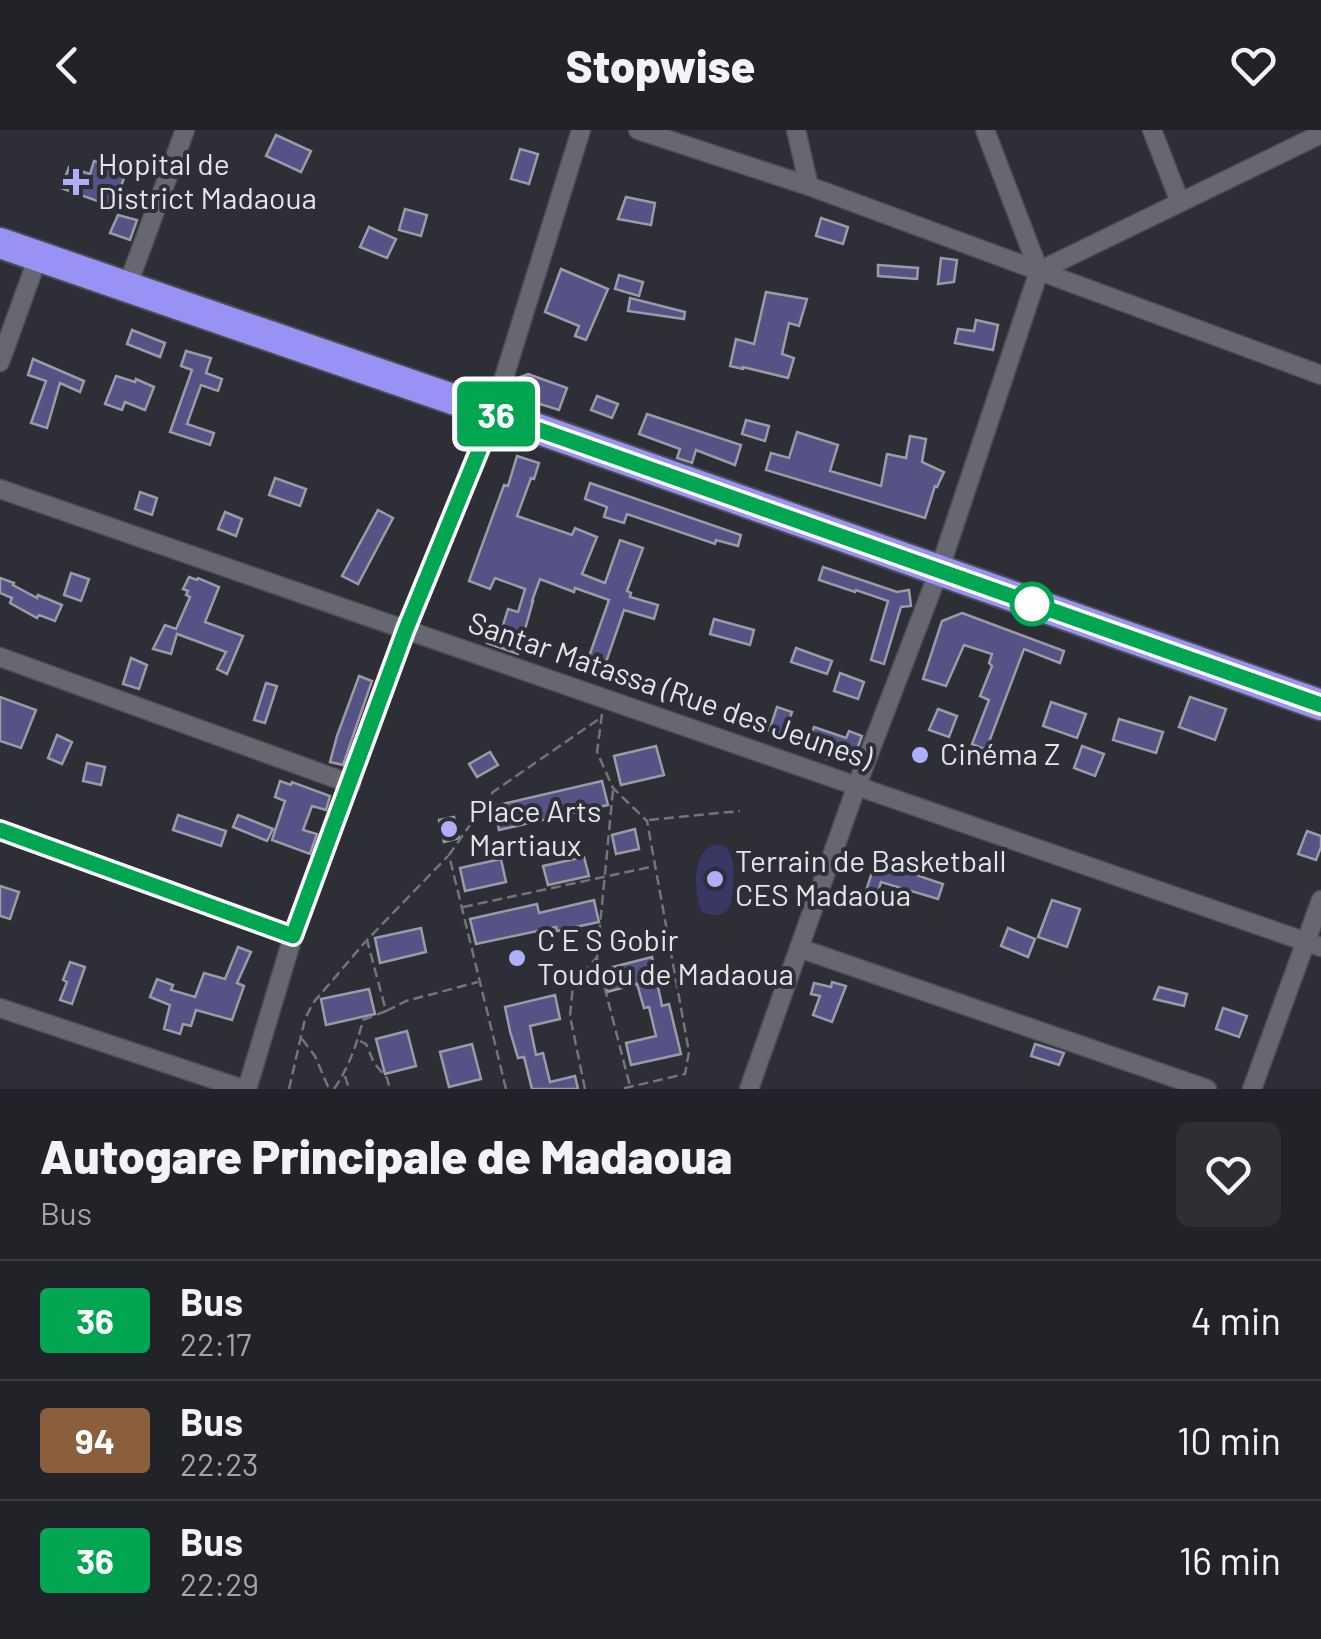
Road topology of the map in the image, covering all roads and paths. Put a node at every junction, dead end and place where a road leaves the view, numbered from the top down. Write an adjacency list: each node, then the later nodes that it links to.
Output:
1 (184, 130): 13 (street)
2 (581, 130): 16 (street)
3 (638, 130): 8 (street)
4 (796, 130): 8 (street)
5 (985, 130): 12 (street)
6 (1152, 130): 9 (street)
7 (1321, 134): 9 (street)
8 (809, 186): 12 (street)
9 (1180, 202): 12 (street)
10 (0, 243): 11 (highway)
11 (38, 257): 13 (highway); 14 (street)
12 (1039, 271): 15 (street); 18 (street)
13 (127, 287): 16 (highway)
14 (0, 362)
15 (1321, 375)
16 (494, 414): 18 (highway); 19 (street)
17 (0, 489): 19 (street, Santar Matassa (Rue des Jeunes))
18 (938, 571): 21 (highway); 23 (street)
19 (406, 629): 22 (street); 23 (street, Santar Matassa (Rue des Jeunes))
20 (0, 657): 22 (street)
21 (1321, 705)
22 (351, 784): 33 (street)
23 (857, 785): 35 (street, Santar Matassa (Rue des Jeunes)); 36 (street)
24 (613, 788): 26 (path); 28 (path); 30 (path)
25 (740, 811): 26 (path)
26 (647, 820): 29 (path)
27 (0, 830): 33 (street)
28 (449, 856): 32 (path); 34 (path)
29 (656, 866): 30 (path); 44 (path)
30 (605, 876): 32 (path); 37 (path)
31 (1321, 900): 35 (street)
32 (462, 907): 38 (path)
33 (293, 936): 45 (street)
34 (366, 940): 40 (path); 41 (path)
35 (1314, 944): 55 (street)
36 (799, 948): 53 (street); 54 (street)
37 (597, 957): 44 (path); 51 (path)
38 (480, 982): 40 (path); 50 (path)
39 (0, 1008): 45 (street)
40 (386, 1011): 42 (path)
41 (300, 1038): 46 (path); 47 (path)
42 (358, 1040): 43 (path); 49 (path)
43 (344, 1074): 47 (path); 48 (path)
44 (630, 1087): 52 (path)
45 (245, 1089)
46 (289, 1089)
47 (332, 1089)
48 (349, 1089)
49 (390, 1089)
50 (506, 1089)
51 (585, 1089)
52 (621, 1089)
53 (749, 1089)
54 (1207, 1089)
55 (1252, 1089)

